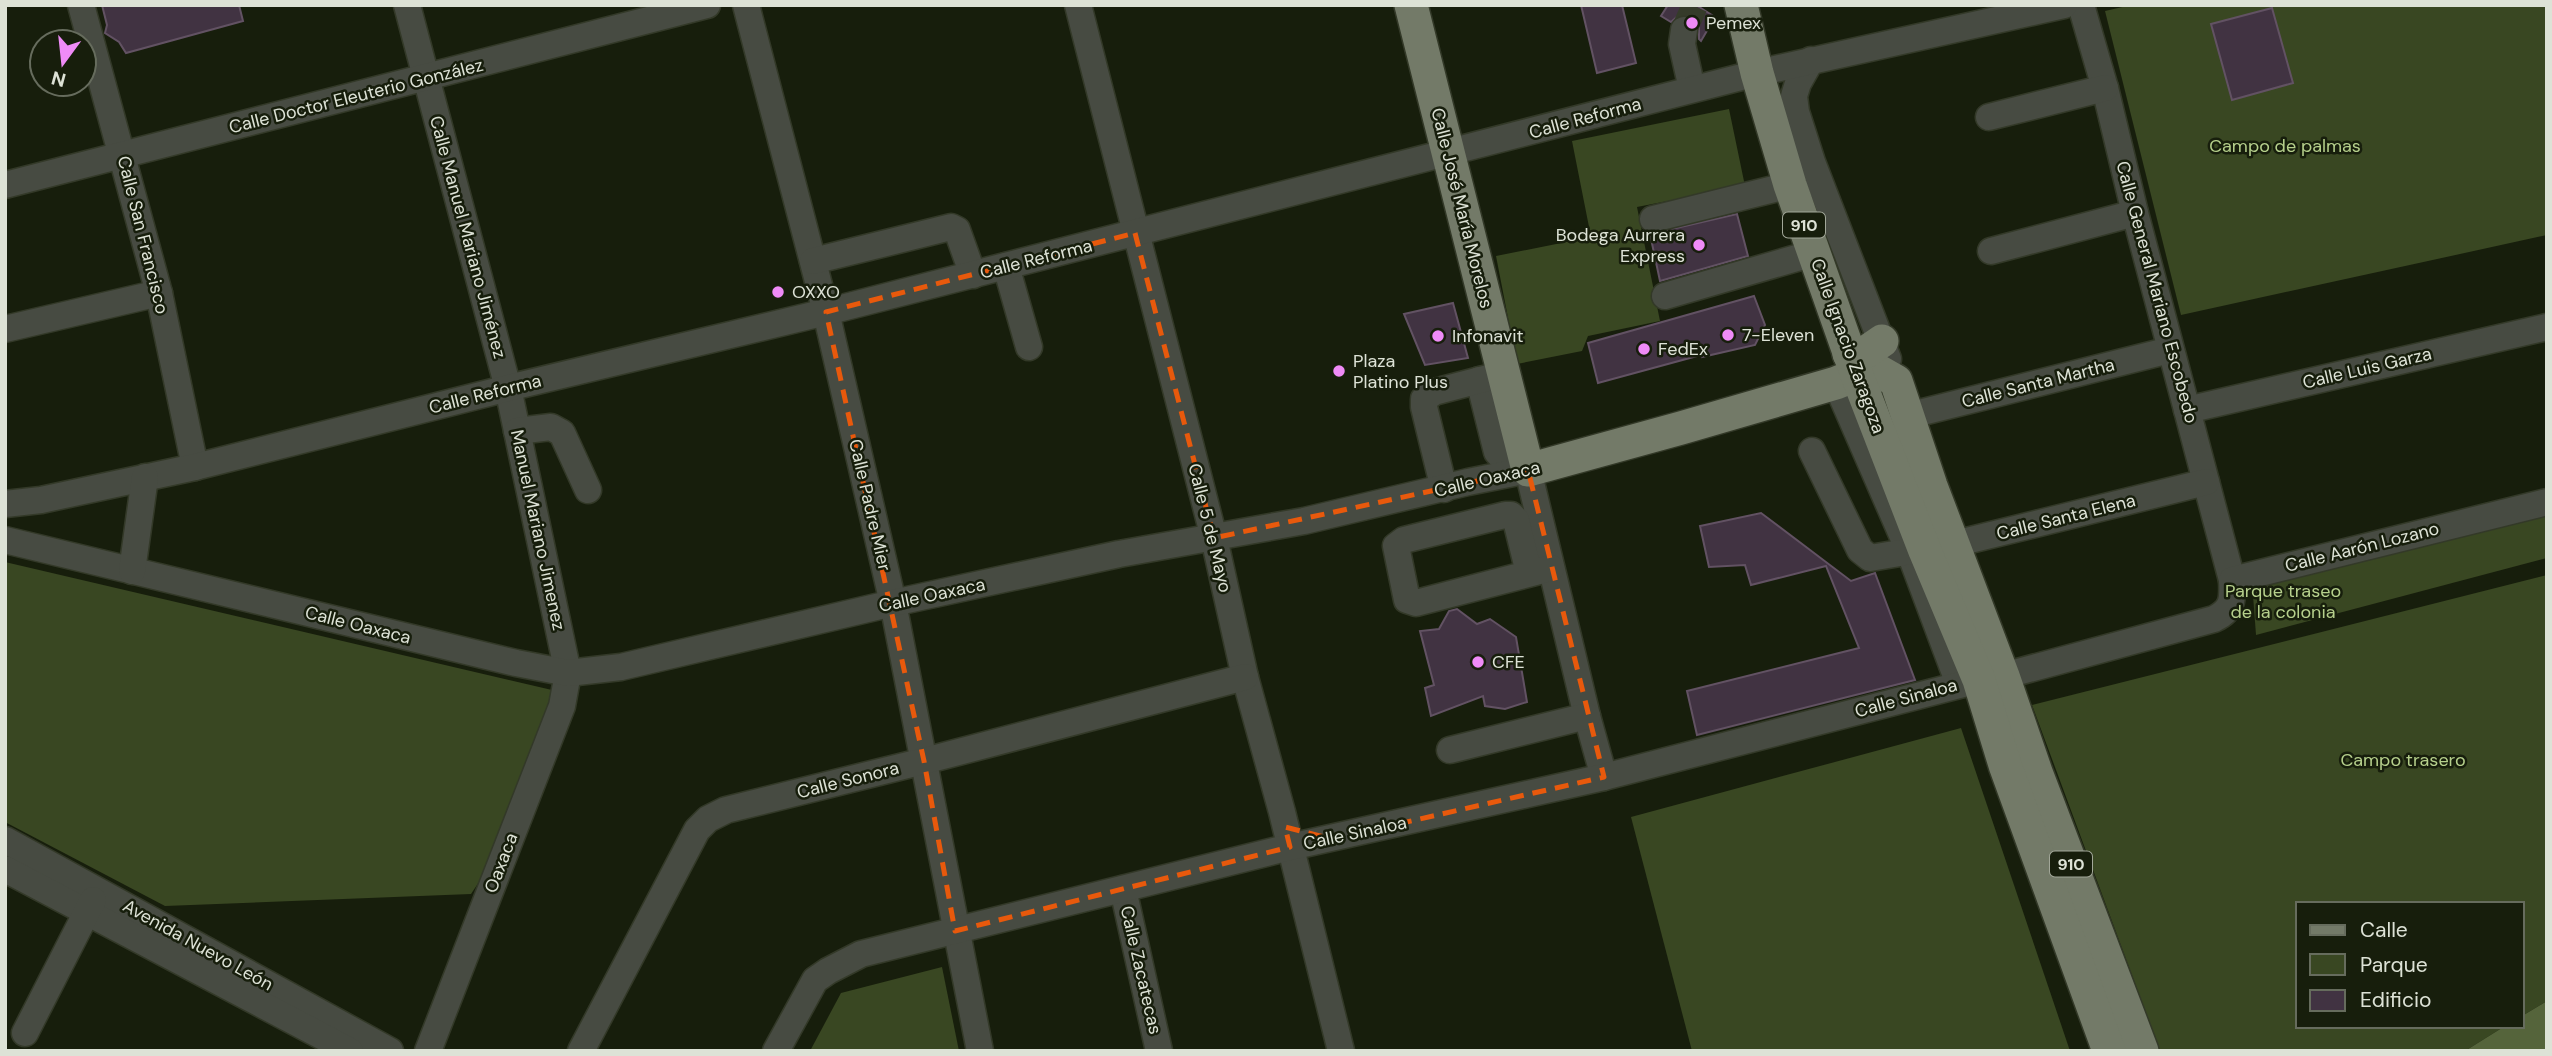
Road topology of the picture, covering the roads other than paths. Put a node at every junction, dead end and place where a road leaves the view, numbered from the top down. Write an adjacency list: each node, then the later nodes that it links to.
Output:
1 (81, 5): 18 (street, Calle San Francisco)
2 (407, 5): 13 (street, Calle Manuel Mariano Jiménez)
3 (707, 5): 13 (street, Calle Doctor Eleuterio González)
4 (746, 5): 26 (street, Calle Padre Mier)
5 (1078, 5): 23 (street, Calle 5 de Mayo)
6 (1411, 5): 17 (main road, Calle José María Morelos)
7 (1741, 5): 12 (main road, Calle Ignacio Zaragoza)
8 (2064, 5): 11 (street, Calle Reforma)
9 (2081, 5): 14 (street, Calle General Mariano Escobedo)
10 (1684, 30): 15 (street)
11 (1811, 60): 12 (street, Calle Reforma); 34 (street, Calle Ignacio Zaragoza / 910)
12 (1757, 73): 15 (street, Calle Reforma); 20 (main road, Calle Ignacio Zaragoza / 910)
13 (425, 78): 18 (street, Calle Doctor Eleuterio González); 40 (street, Calle Manuel Mariano Jiménez)
14 (2105, 88): 16 (street); 21 (street, Calle General Mariano Escobedo)
15 (1692, 89): 17 (street, Calle Reforma)
16 (1989, 117)
17 (1449, 153): 23 (street, Calle Reforma); 38 (main road, Calle José María Morelos)
18 (123, 155): 19 (street, Calle Doctor Eleuterio González); 29 (street, Calle San Francisco)
19 (5, 185)
20 (1790, 185): 22 (street); 25 (main road, Calle Ignacio Zaragoza / 910)
21 (2135, 213): 24 (street); 36 (street, Calle General Mariano Escobedo)
22 (1653, 219)
23 (1135, 233): 27 (street, Calle Reforma); 55 (street, Calle 5 de Mayo)
24 (1991, 251)
25 (1814, 253): 30 (street); 37 (main road, Calle Ignacio Zaragoza / 910)
26 (813, 261): 28 (street); 31 (street, Calle Padre Mier)
27 (1006, 267): 28 (street, Calle Reforma); 35 (street)
28 (973, 275): 31 (street, Calle Reforma)
29 (159, 293): 33 (street); 45 (street, Calle San Francisco)
30 (1665, 296)
31 (826, 312): 40 (street, Calle Reforma); 62 (street, Calle Padre Mier)
32 (2547, 327): 41 (street, Calle Luis Garza)
33 (5, 329)
34 (1882, 341): 37 (main road, Calle Oaxaca); 39 (street, Calle Ignacio Zaragoza / 910)
35 (1029, 347)
36 (2170, 350): 41 (street, Calle General Mariano Escobedo); 42 (street, Calle Santa Martha)
37 (1847, 370): 39 (main road); 46 (main road, Calle Oaxaca); 58 (main road, Calle Ignacio Zaragoza / 910)
38 (1491, 377): 46 (main road, Calle José María Morelos); 49 (street)
39 (1896, 381): 42 (main road, Calle Ignacio Zaragoza / 910)
40 (508, 388): 43 (street, Manuel Mariano Jimenez); 45 (street, Calle Reforma)
41 (2187, 410): 48 (street, Calle General Mariano Escobedo)
42 (1906, 416): 58 (main road, Calle Ignacio Zaragoza / 910)
43 (517, 431): 50 (street); 63 (street, Manuel Mariano Jimenez)
44 (1812, 451): 58 (street, Calle Santa Elena)
45 (195, 467): 47 (street, Calle Reforma)
46 (1528, 470): 49 (street, Calle Oaxaca); 60 (street, Calle José María Morelos)
47 (145, 477): 53 (street, Calle Reforma); 59 (street)
48 (2206, 482): 58 (street, Calle Santa Elena); 61 (street, Calle General Mariano Escobedo)
49 (1456, 485): 51 (street, Calle Oaxaca); 54 (street)
50 (588, 490)
51 (1397, 500): 55 (street, Calle Oaxaca); 57 (street)
52 (2547, 502): 61 (street, Calle Aarón Lozano)
53 (5, 504)
54 (1474, 523): 57 (street); 60 (street)
55 (1214, 538): 62 (street, Calle Oaxaca); 64 (street, Calle 5 de Mayo)
56 (5, 540): 59 (street, Calle Oaxaca)
57 (1404, 540): 60 (street)
58 (1930, 550): 65 (main road, 910); 65 (street)
59 (132, 571): 63 (street, Calle Oaxaca)
60 (1540, 571): 66 (street, Calle José María Morelos)
61 (2232, 580): 65 (street)
62 (893, 603): 63 (street, Calle Oaxaca); 68 (street, Calle Padre Mier)
63 (568, 673): 84 (street, Oaxaca)
64 (1245, 677): 68 (street, Calle Sonora); 70 (street, Calle 5 de Mayo)
65 (1980, 680): 69 (street, Calle Sinaloa); 90 (main road, 910); 91 (main road, 910)
66 (1587, 716): 67 (street); 69 (street, Calle José María Morelos)
67 (1450, 750)
68 (924, 761): 78 (street, Calle Padre Mier); 85 (street, Calle Sonora)
69 (1604, 777): 71 (street, Calle Sinaloa)
70 (1282, 812): 71 (street); 73 (street, Calle 5 de Mayo)
71 (1332, 839): 73 (street, Calle Sinaloa)
72 (7, 847): 76 (street, Avenida Nuevo León)
73 (1290, 847): 75 (street, Calle Sinaloa); 89 (street, Calle 5 de Mayo)
74 (5, 869): 77 (street)
75 (1123, 889): 78 (street, Calle Sinaloa); 88 (street, Calle Zacatecas)
76 (98, 890): 77 (street); 79 (street, Avenida Nuevo León)
77 (86, 914): 79 (street); 81 (street)
78 (955, 931): 86 (street, Calle Sinaloa); 87 (street, Calle Padre Mier)
79 (156, 936): 80 (street, Avenida Nuevo León)
80 (298, 1011): 82 (street); 83 (street, Avenida Nuevo León)
81 (25, 1033)
82 (350, 1051)
83 (390, 1051)
84 (428, 1051)
85 (581, 1051)
86 (776, 1051)
87 (980, 1051)
88 (1159, 1051)
89 (1341, 1051)
90 (2109, 1051)
91 (2142, 1051)

